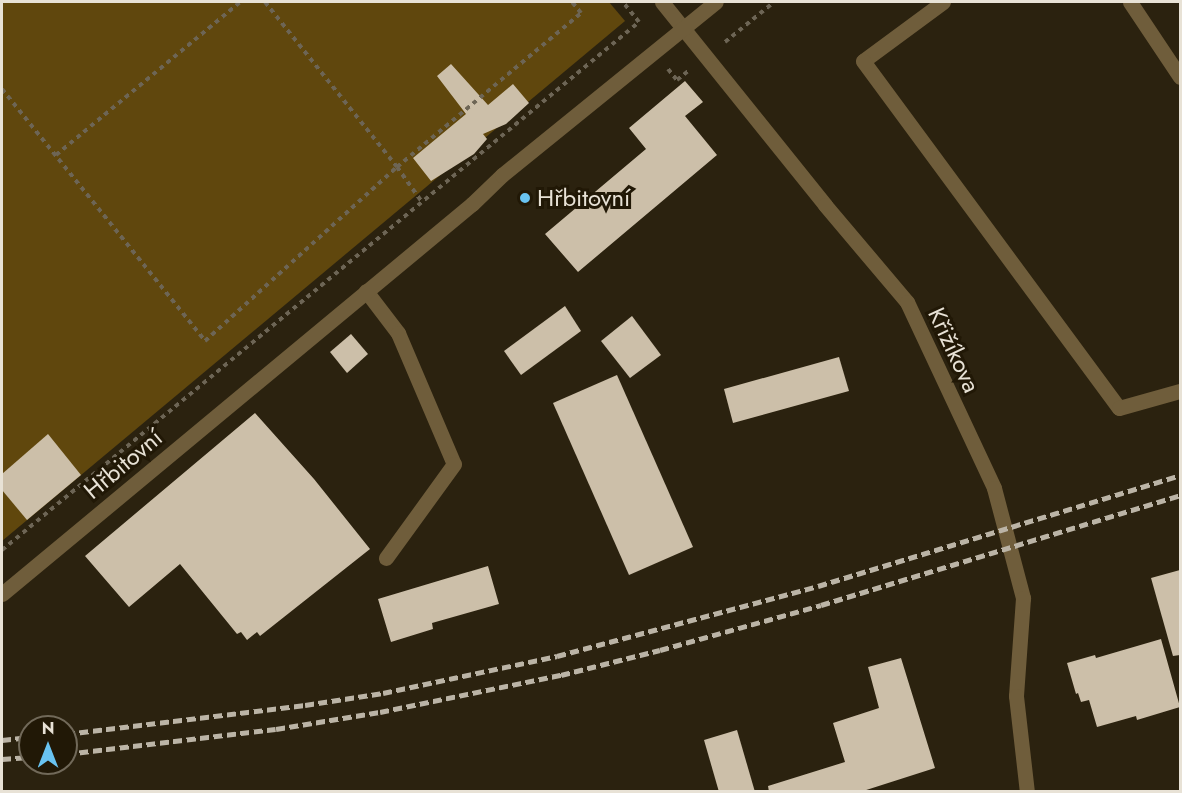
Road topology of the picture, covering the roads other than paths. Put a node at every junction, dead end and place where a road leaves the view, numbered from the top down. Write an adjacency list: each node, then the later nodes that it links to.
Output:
1 (662, 2): 5 (street, Křižíkova)
2 (716, 2): 5 (street, Hřbitovní)
3 (943, 2): 8 (street)
4 (1130, 2): 6 (street)
5 (684, 28): 7 (street, Hřbitovní); 11 (street, Křižíkova)
6 (1180, 77)
7 (366, 291): 9 (street); 10 (street, Hřbitovní)
8 (1180, 391)
9 (386, 558)
10 (2, 594)
11 (1027, 792)

